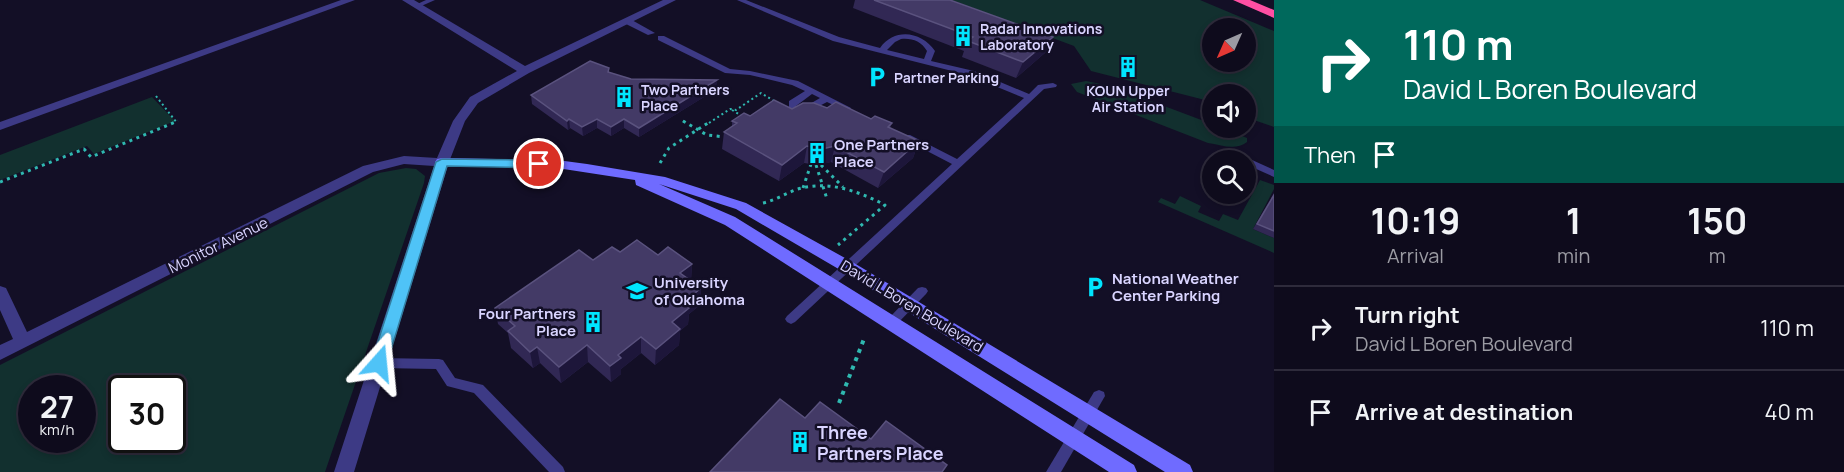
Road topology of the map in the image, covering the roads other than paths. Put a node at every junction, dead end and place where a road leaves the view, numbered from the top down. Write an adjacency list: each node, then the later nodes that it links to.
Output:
1 (350, 0): 19 (street)
2 (432, 0): 6 (lane)
3 (670, 0): 8 (street)
4 (740, 0): 11 (lane)
5 (1239, 0): 7 (highway)
6 (412, 3): 13 (street)
7 (1274, 14)
8 (627, 21): 9 (lane); 13 (street)
9 (651, 33)
10 (661, 38): 15 (lane)
11 (882, 51): 12 (lane); 12 (lane)
12 (927, 62): 16 (lane)
13 (525, 71): 21 (street)
14 (1053, 86): 16 (lane)
15 (812, 91): 17 (lane); 17 (lane)
16 (1030, 97): 22 (lane)
17 (827, 98): 18 (lane)
18 (858, 113)
19 (0, 126)
20 (896, 132): 22 (lane)
21 (442, 162): 25 (street, David L Boren Boulevard); 35 (street, Monitor Avenue); 37 (street)
22 (959, 164): 28 (lane)
23 (1256, 165): 24 (lane)
24 (1274, 174)
25 (627, 176): 26 (street, David L Boren Boulevard); 27 (street, David L Boren Boulevard)
26 (765, 219): 27 (lane); 28 (street, David L Boren Boulevard)
27 (749, 232): 29 (street, David L Boren Boulevard)
28 (848, 267): 29 (lane); 32 (street, David L Boren Boulevard)
29 (830, 282): 33 (lane); 34 (street, David L Boren Boulevard)
30 (922, 291): 32 (lane)
31 (0, 292): 35 (street)
32 (909, 304): 34 (lane); 39 (street, David L Boren Boulevard)
33 (791, 319)
34 (892, 322): 40 (street, David L Boren Boulevard)
35 (23, 342): 36 (street, Monitor Avenue)
36 (0, 353)
37 (379, 363): 41 (street); 42 (lane)
38 (1099, 396): 39 (lane)
39 (1088, 414): 40 (lane); 45 (street, David L Boren Boulevard)
40 (1073, 438): 43 (lane); 44 (street, David L Boren Boulevard)
41 (344, 472)
42 (558, 472)
43 (1053, 472)
44 (1127, 472)
45 (1183, 472)

